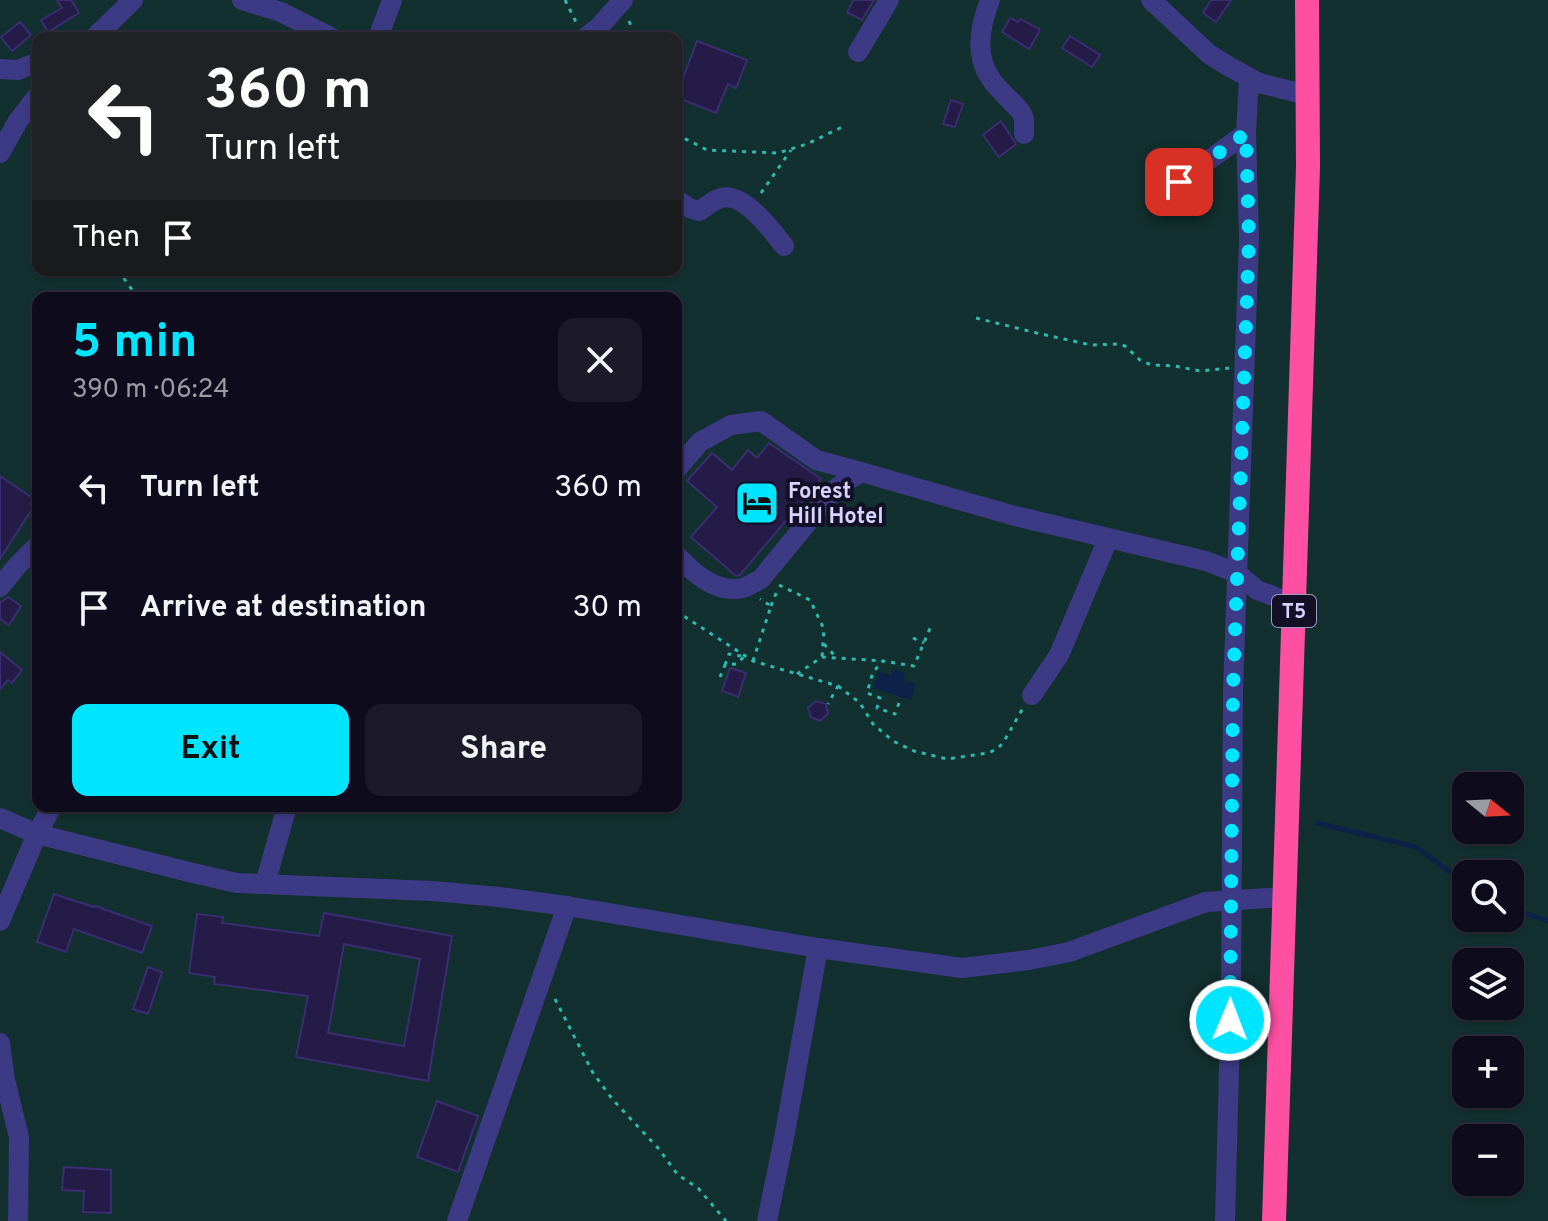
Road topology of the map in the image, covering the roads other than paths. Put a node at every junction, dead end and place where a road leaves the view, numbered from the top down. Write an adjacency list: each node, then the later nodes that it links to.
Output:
1 (133, 0): 9 (street)
2 (242, 0): 10 (street)
3 (392, 0): 11 (street)
4 (623, 0): 12 (street)
5 (889, 0): 13 (street)
6 (990, 0): 20 (street)
7 (1151, 0): 16 (street)
8 (1307, 0): 17 (highway, T5)
9 (99, 32)
10 (320, 32)
11 (380, 32)
12 (581, 32)
13 (858, 52)
14 (32, 64): 15 (street)
15 (0, 69)
16 (1249, 78): 17 (street); 19 (street)
17 (1307, 95): 32 (highway, T5)
18 (32, 103): 21 (street)
19 (1246, 133): 22 (street); 30 (street)
20 (1024, 134)
21 (0, 153)
22 (1157, 198)
23 (682, 203): 24 (street)
24 (784, 246)
25 (682, 463): 26 (street)
26 (861, 472): 27 (street); 29 (street)
27 (1108, 539): 30 (street); 33 (street)
28 (32, 551): 31 (street)
29 (682, 560)
30 (1237, 573): 32 (street); 40 (street)
31 (0, 587)
32 (1294, 604): 39 (highway, T5)
33 (1032, 695)
34 (49, 812): 37 (street)
35 (285, 812): 38 (street)
36 (0, 818): 37 (street)
37 (37, 834): 38 (street); 42 (street)
38 (265, 884): 41 (street)
39 (1284, 897): 40 (street); 50 (highway, T5)
40 (1231, 899): 43 (street); 49 (street)
41 (567, 906): 43 (street); 47 (street)
42 (0, 921)
43 (818, 948): 48 (street)
44 (0, 1043): 45 (street)
45 (9, 1200): 46 (street)
46 (18, 1221)
47 (457, 1221)
48 (767, 1221)
49 (1225, 1221)
50 (1274, 1221)

